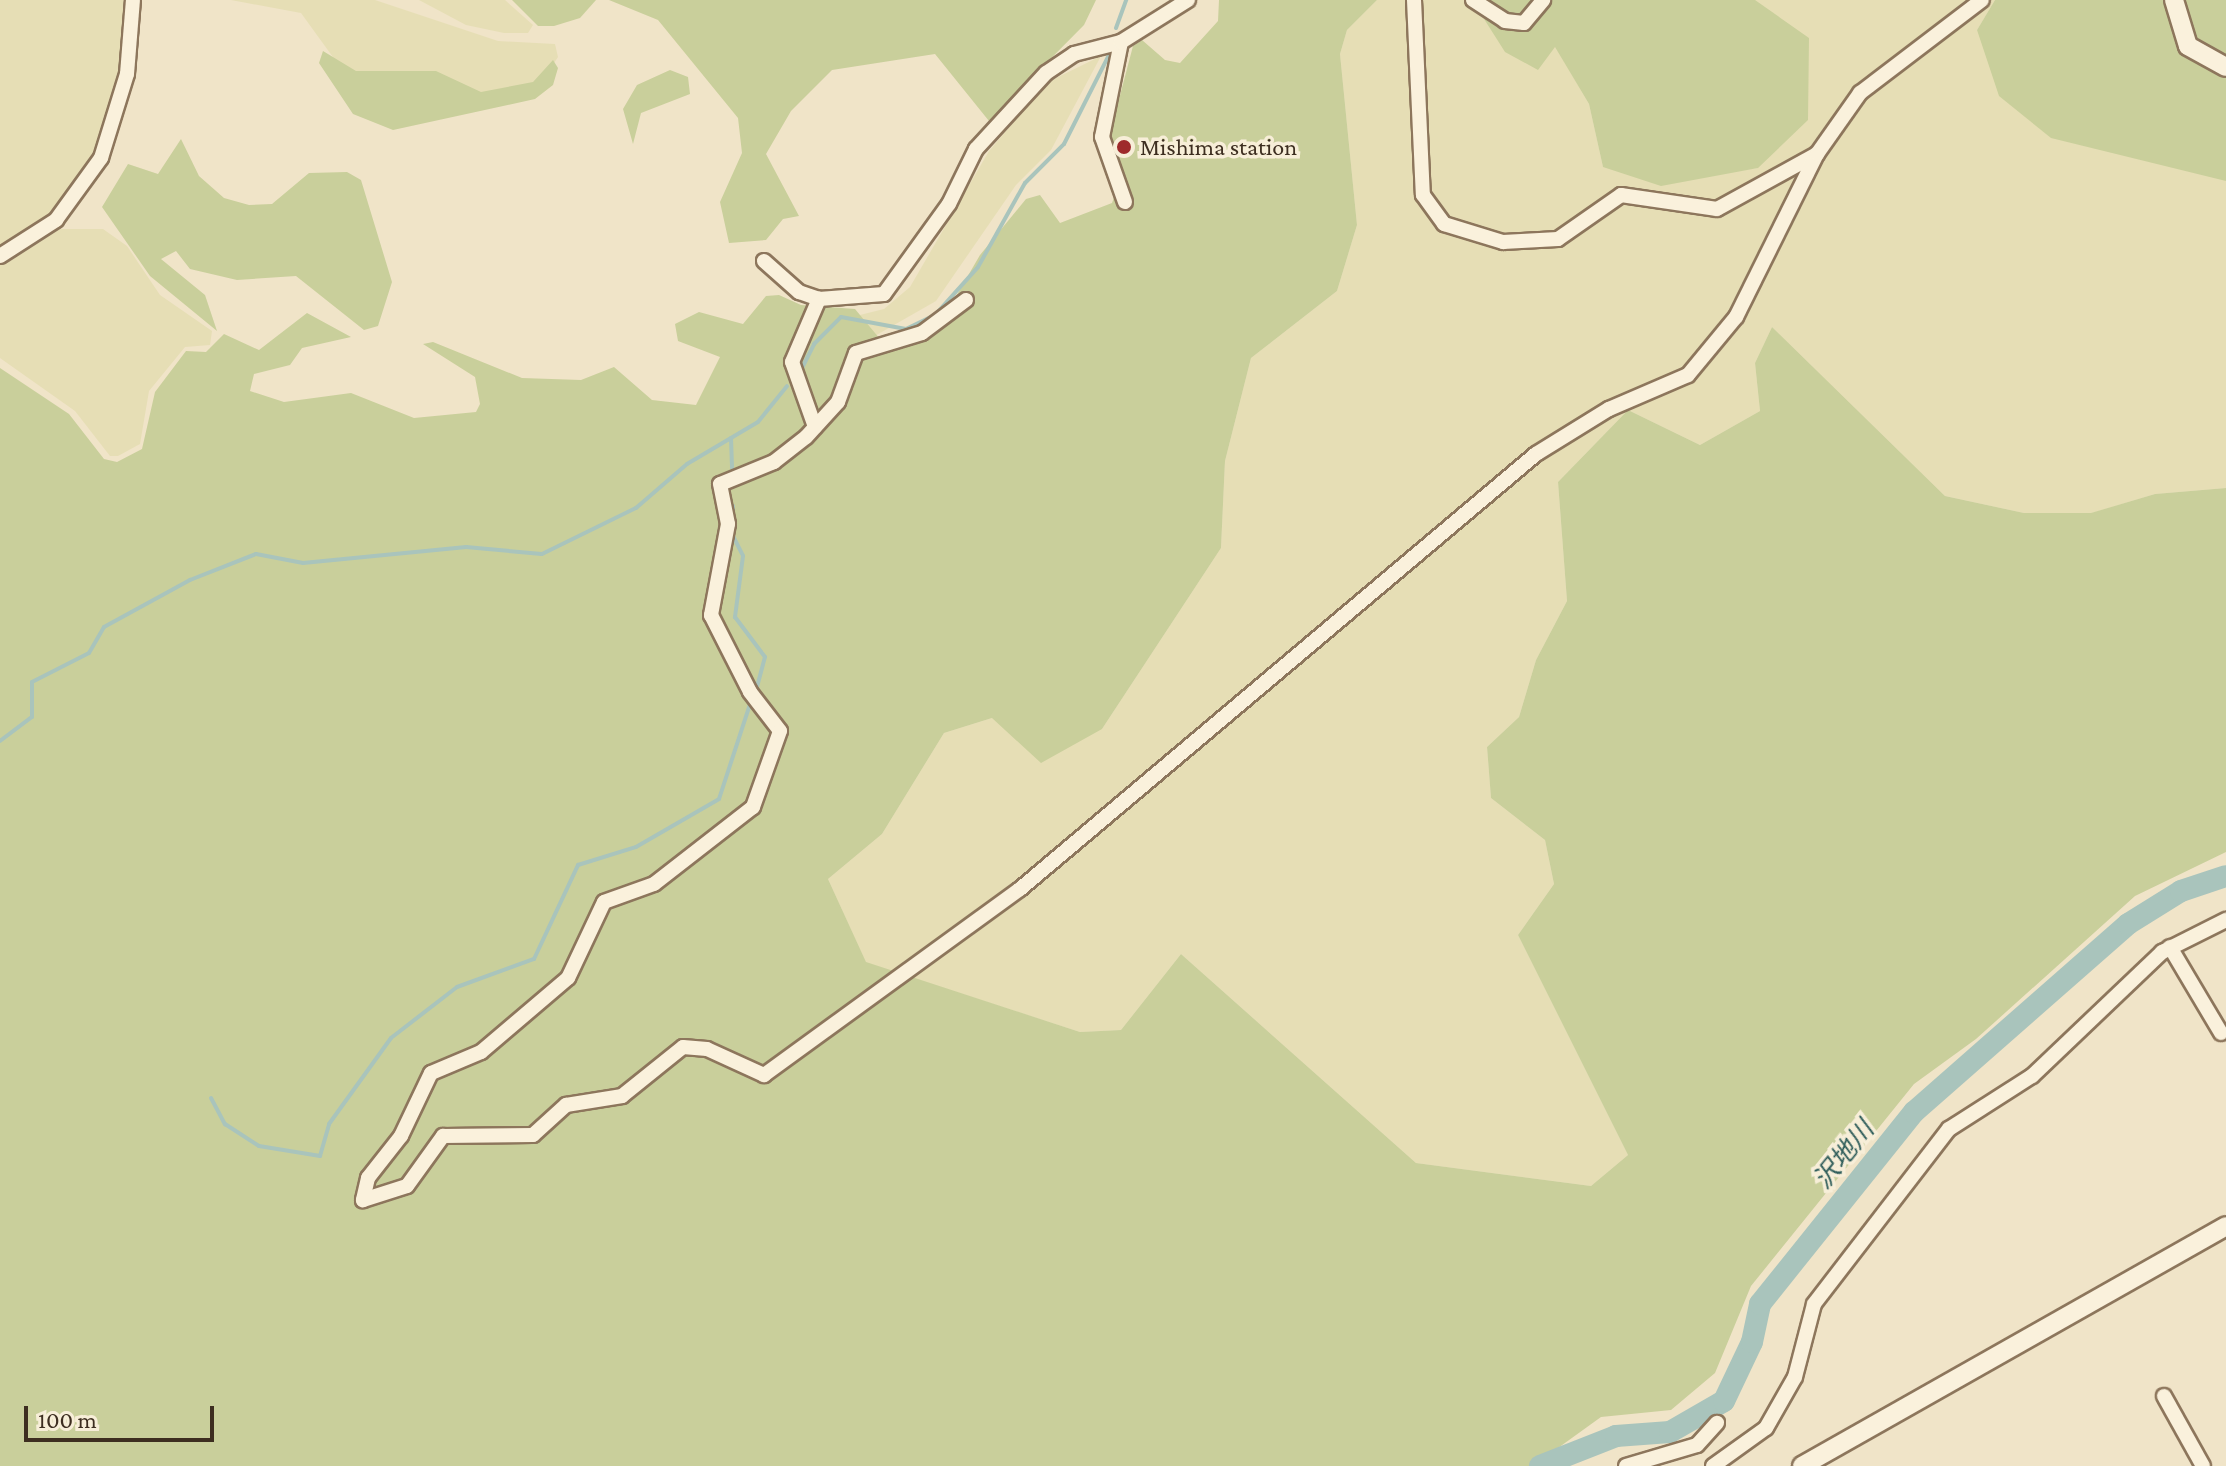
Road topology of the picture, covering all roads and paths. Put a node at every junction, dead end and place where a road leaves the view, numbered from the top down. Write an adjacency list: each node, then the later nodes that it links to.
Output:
1 (133, 0): 12 (street)
2 (1188, 0): 8 (street)
3 (1414, 0): 10 (street)
4 (1473, 0): 5 (street)
5 (1543, 0)
6 (1982, 0): 10 (street)
7 (2174, 0): 9 (street)
8 (1121, 42): 11 (street); 14 (street)
9 (2226, 67)
10 (1817, 154): 16 (street)
11 (1125, 202)
12 (0, 256)
13 (764, 261): 14 (street)
14 (819, 299): 16 (street)
15 (966, 300): 16 (street)
16 (815, 427)
17 (2226, 920): 18 (street)
18 (2170, 947): 19 (street); 24 (street)
19 (2221, 1033)
20 (2226, 1226): 25 (street)
21 (2164, 1396): 26 (street)
22 (1717, 1423): 23 (street)
23 (1626, 1466)
24 (1713, 1466)
25 (1802, 1466)
26 (2203, 1466)

